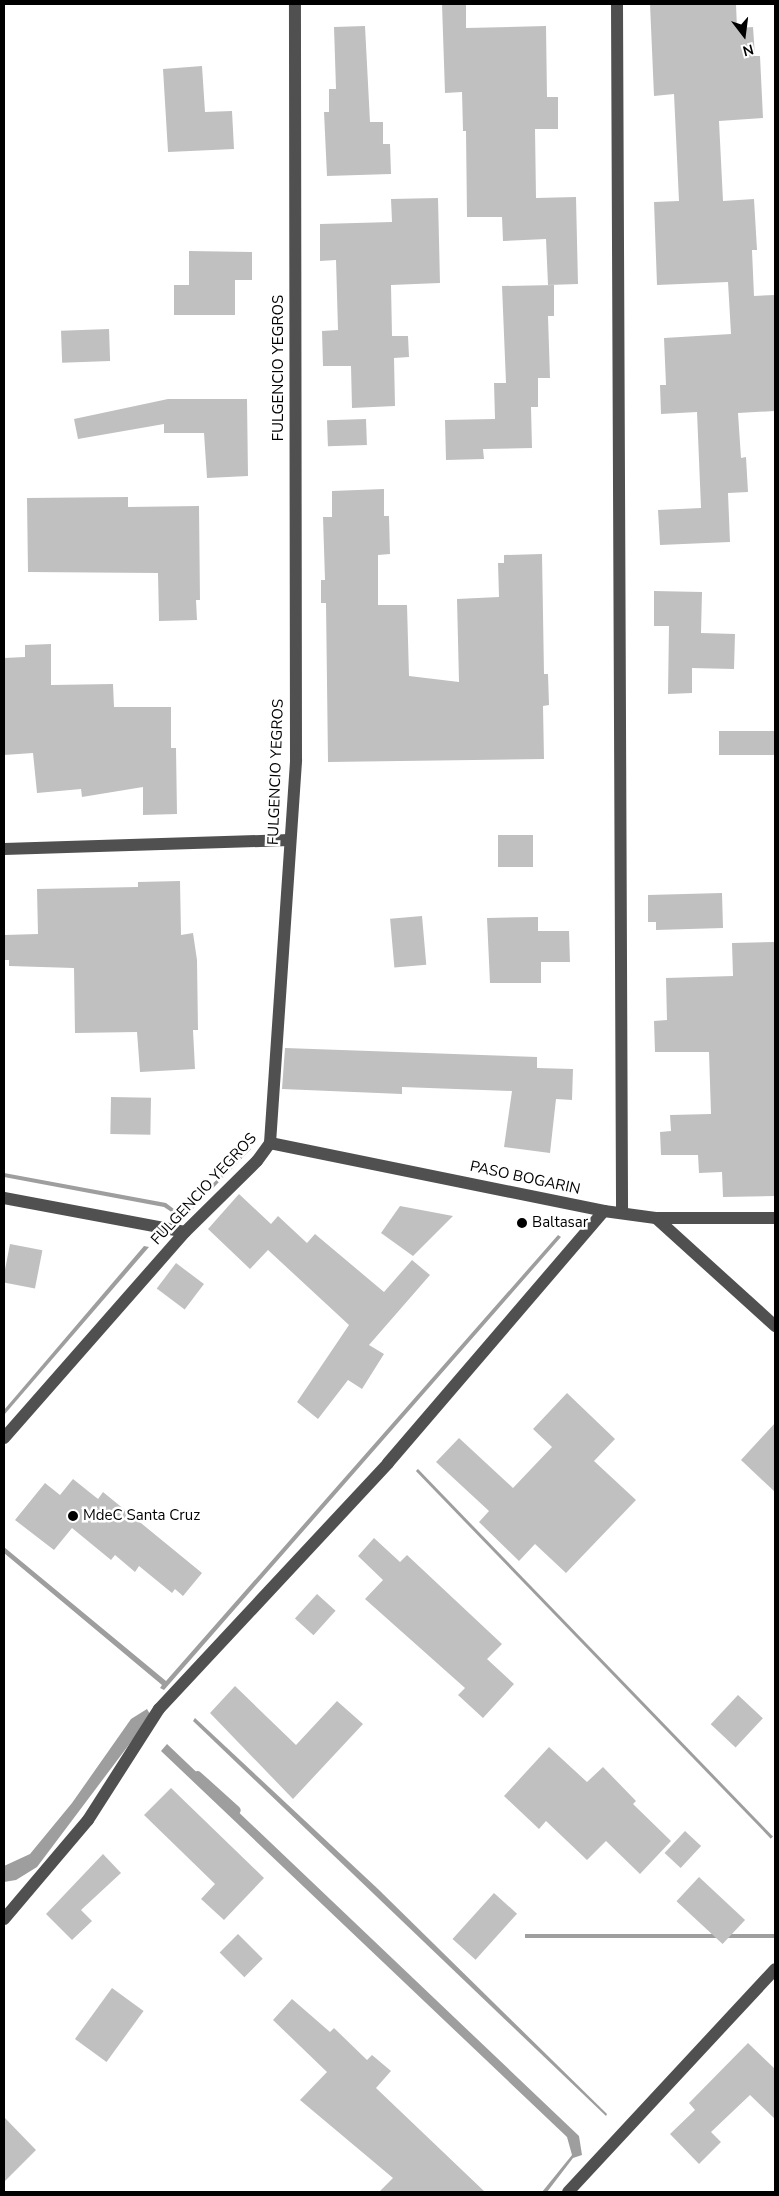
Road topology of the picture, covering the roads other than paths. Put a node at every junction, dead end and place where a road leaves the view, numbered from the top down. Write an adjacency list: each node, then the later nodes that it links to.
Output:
1 (295, 4): 3 (street, FULGENCIO YEGROS)
2 (617, 4): 8 (street)
3 (290, 840): 4 (street); 5 (street, FULGENCIO YEGROS)
4 (4, 849)
5 (270, 1143): 7 (street, PASO BOGARIN); 11 (street, FULGENCIO YEGROS)
6 (4, 1198): 11 (street)
7 (604, 1211): 8 (street, PASO BOGARIN); 14 (street)
8 (622, 1212): 9 (street, PASO BOGARIN)
9 (656, 1218): 10 (street, PASO BOGARIN); 12 (street)
10 (775, 1218)
11 (185, 1232): 13 (street, FULGENCIO YEGROS)
12 (775, 1326)
13 (4, 1438)
14 (4, 1919)
15 (775, 1969): 16 (street)
16 (568, 2192)

